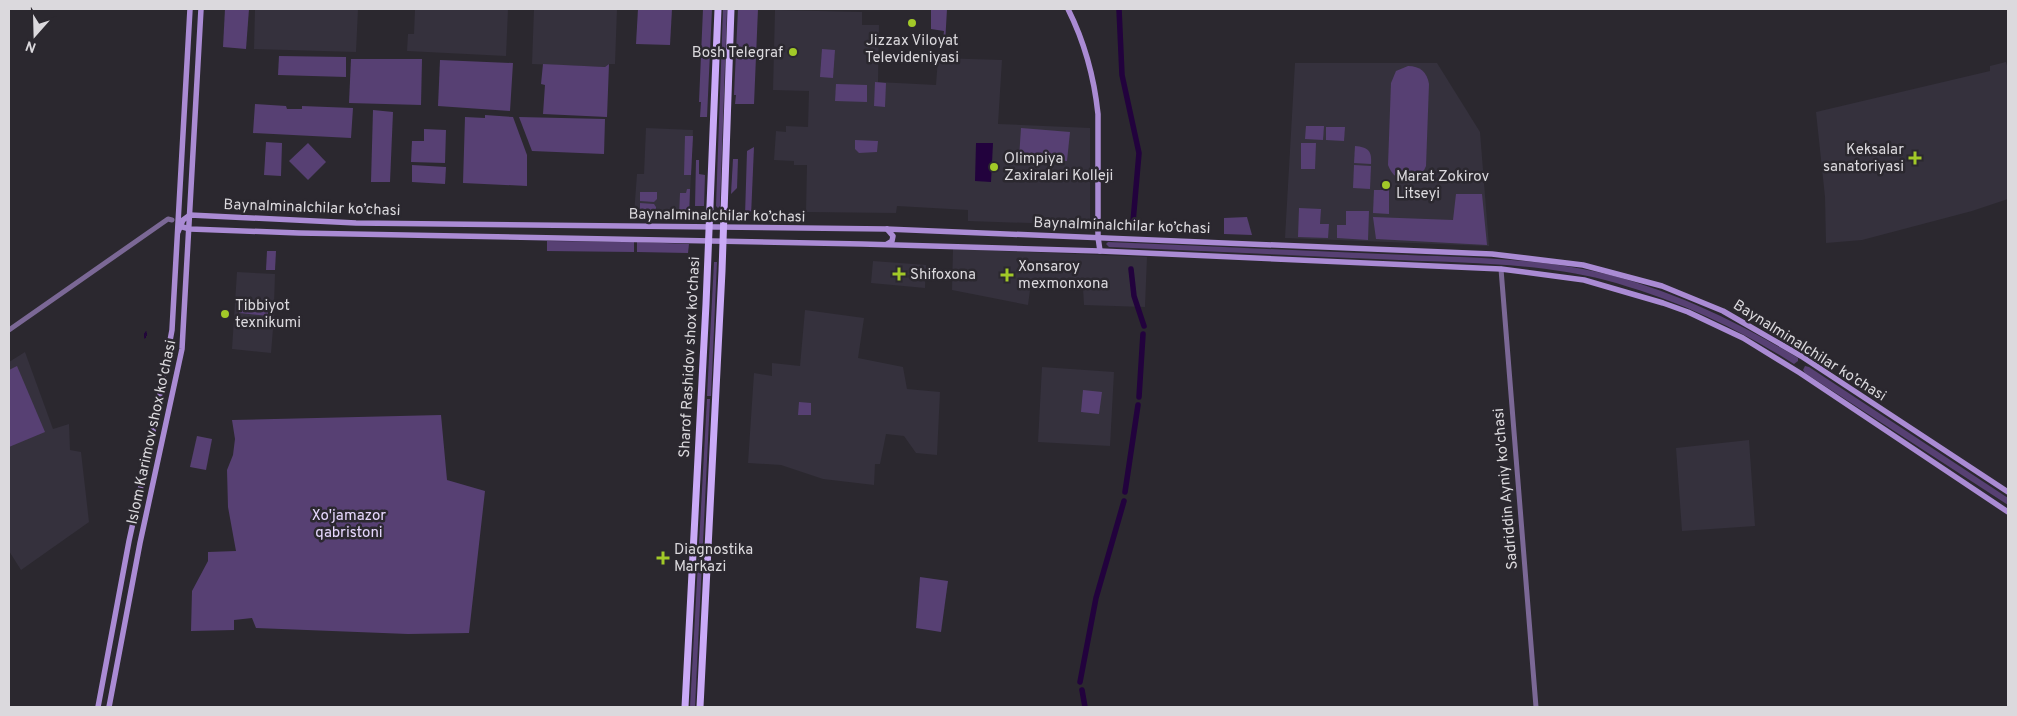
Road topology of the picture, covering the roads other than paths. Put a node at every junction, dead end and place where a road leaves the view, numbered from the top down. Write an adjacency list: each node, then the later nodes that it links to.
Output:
1 (190, 9): 6 (main road, Islom Karimov shox ko'chasi)
2 (200, 9): 7 (main road, Islom Karimov shox ko'chasi)
3 (718, 9): 10 (main road, Sharof Rashidov shox ko'chasi)
4 (731, 9): 11 (main road, Sharof Rashidov shox ko'chasi)
5 (1068, 9): 14 (main road)
6 (180, 214): 7 (main road, Baynalminalchilar ko’chasi); 8 (street); 9 (main road, Islom Karimov shox ko'chasi)
7 (190, 215): 9 (main road); 10 (main road, Baynalminalchilar ko’chasi); 12 (main road, Islom Karimov shox ko'chasi)
8 (172, 220): 9 (street, Baynalminalchilar ko’chasi); 20 (street)
9 (179, 228): 12 (main road, Baynalminalchilar ko’chasi); 21 (main road, Islom Karimov shox ko'chasi)
10 (709, 228): 11 (main road, Baynalminalchilar ko’chasi); 15 (main road, Sharof Rashidov shox ko'chasi)
11 (723, 228): 13 (main road, Baynalminalchilar ko’chasi); 16 (main road, Sharof Rashidov shox ko'chasi)
12 (190, 229): 15 (main road, Baynalminalchilar ko’chasi); 23 (main road, Islom Karimov shox ko'chasi)
13 (886, 229): 14 (main road, Baynalminalchilar ko’chasi); 17 (main road)
14 (1098, 237): 18 (main road); 22 (main road, Baynalminalchilar ko’chasi)
15 (709, 241): 16 (main road, Baynalminalchilar ko’chasi); 29 (main road, Sharof Rashidov shox ko'chasi)
16 (722, 241): 17 (main road, Baynalminalchilar ko’chasi); 30 (main road, Sharof Rashidov shox ko'chasi)
17 (885, 244): 18 (main road, Baynalminalchilar ko’chasi)
18 (1100, 251): 19 (main road, Baynalminalchilar ko’chasi)
19 (1501, 269): 24 (main road, Baynalminalchilar ko’chasi); 31 (street, Sadriddin Ayniy ko'chasi)
20 (9, 330)
21 (140, 492): 23 (main road); 25 (main road, Islom Karimov shox ko'chasi)
22 (2008, 492)
23 (152, 495): 26 (main road, Islom Karimov shox ko'chasi)
24 (2008, 512)
25 (129, 541): 26 (main road); 27 (main road, Islom Karimov shox ko'chasi)
26 (140, 543): 28 (main road, Islom Karimov shox ko'chasi)
27 (98, 707)
28 (109, 707)
29 (685, 707)
30 (700, 707)
31 (1536, 707)

